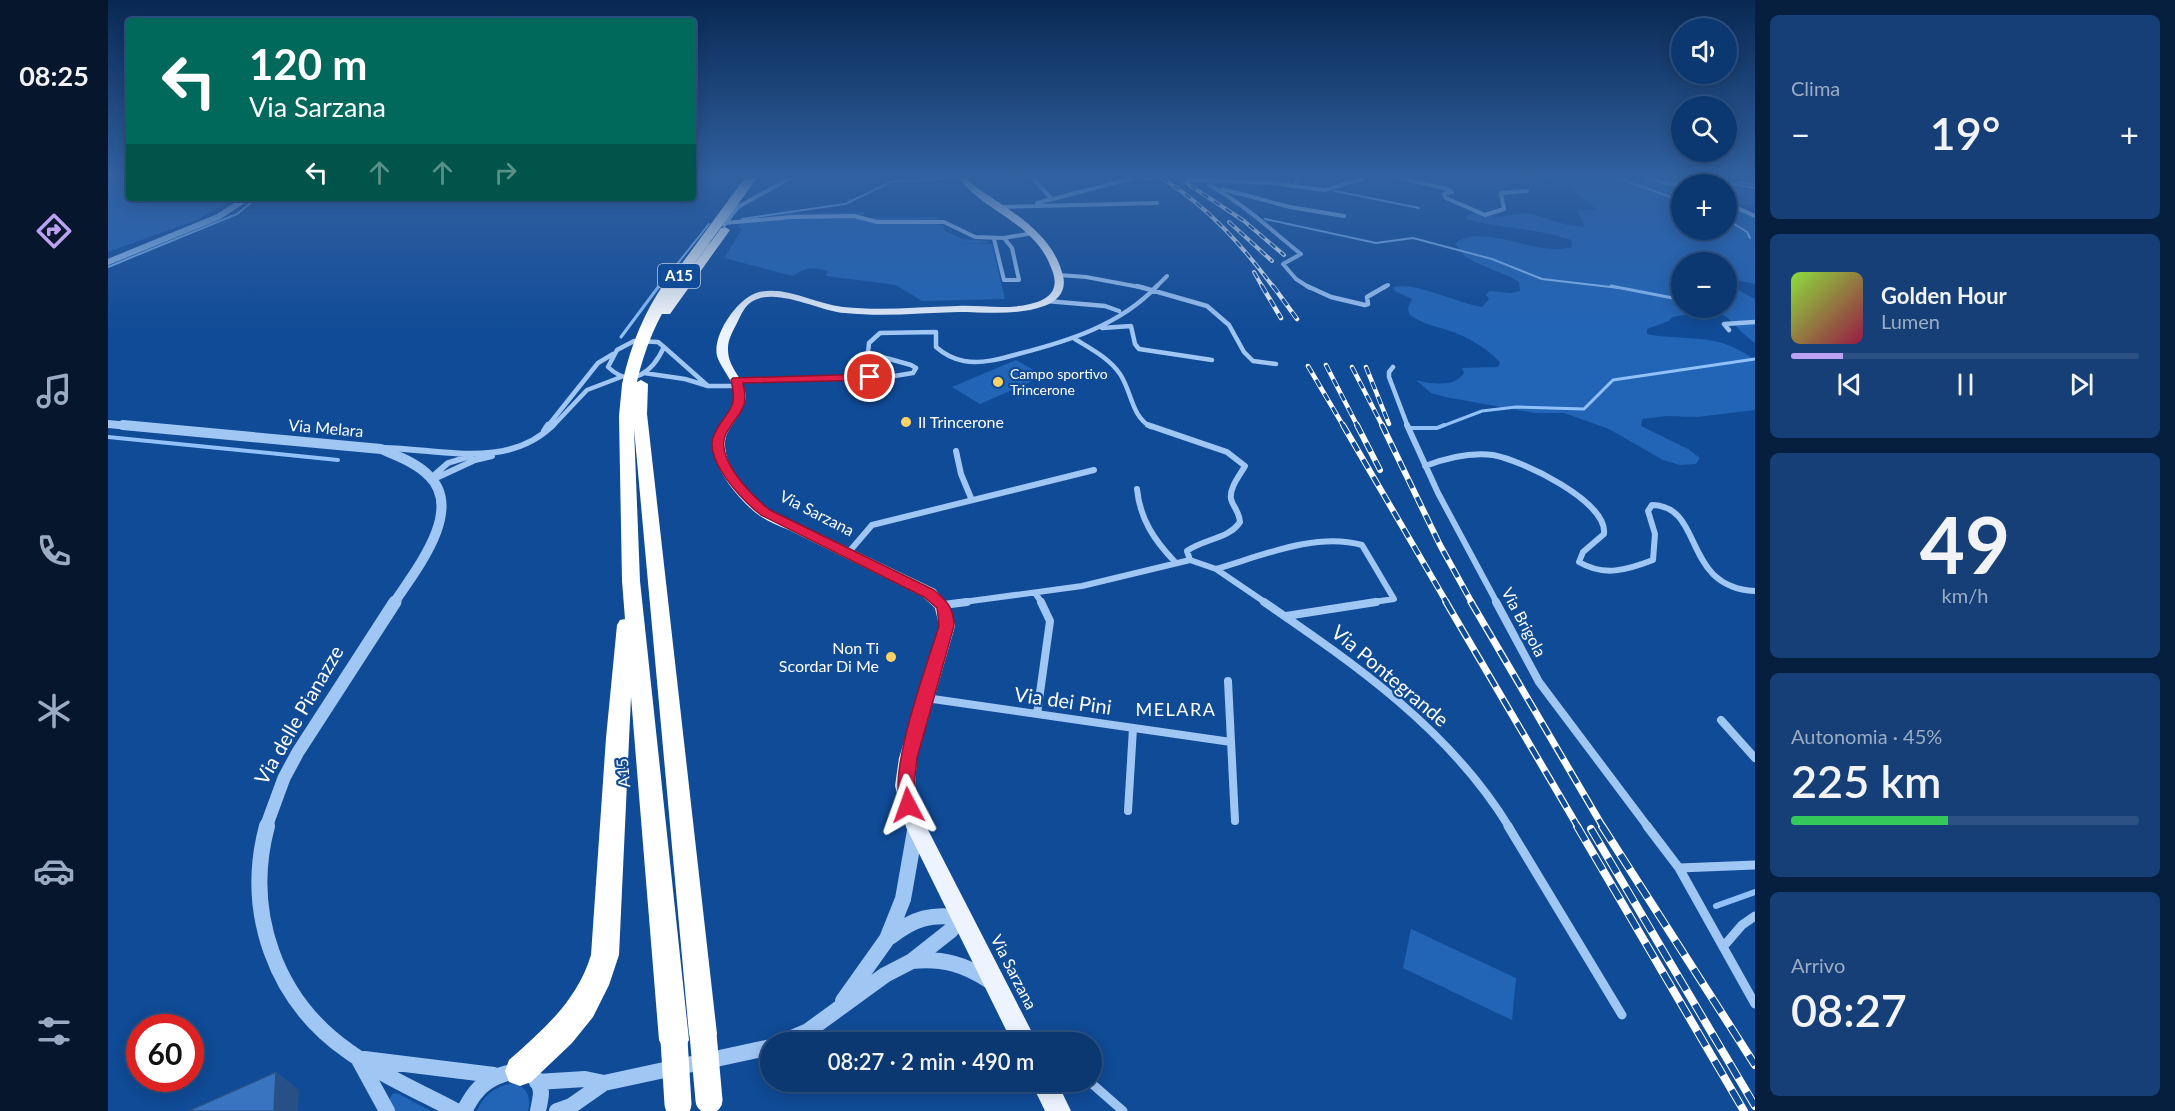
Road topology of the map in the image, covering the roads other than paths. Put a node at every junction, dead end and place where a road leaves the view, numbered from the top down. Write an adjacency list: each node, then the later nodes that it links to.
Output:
1 (181, 230): 12 (street)
2 (185, 230): 12 (street)
3 (714, 230): 33 (highway, A15 / A15, bridge)
4 (720, 230): 21 (street)
5 (725, 230): 33 (highway, A15 / A15)
6 (960, 230): 11 (street)
7 (1030, 230): 9 (main road)
8 (1271, 230): 15 (street)
9 (1034, 233): 10 (street); 13 (main road)
10 (1004, 238): 11 (street); 11 (street)
11 (994, 239)
12 (108, 260)
13 (1059, 275): 16 (street); 17 (main road)
14 (1167, 276): 16 (street)
15 (1388, 285)
16 (1156, 290): 23 (street); 31 (street)
17 (1047, 301): 18 (street); 34 (main road)
18 (1119, 311)
19 (1130, 316): 22 (street)
20 (1755, 322): 24 (street)
21 (653, 324): 26 (street); 27 (street)
22 (1131, 326): 23 (street); 30 (street)
23 (1101, 328): 25 (street)
24 (1729, 330)
25 (1075, 339): 34 (street); 49 (street)
26 (634, 341): 27 (street); 29 (street, Via Melara)
27 (658, 342): 28 (street)
28 (664, 347): 33 (street); 35 (street)
29 (613, 354): 33 (street); 38 (street, Via Melara)
30 (1212, 360)
31 (1276, 364)
32 (1393, 367): 43 (street, Via Brigola)
33 (634, 380): 35 (street); 36 (highway, A15 / A15); 38 (street, Via Melara)
34 (738, 383): 35 (street); 48 (main road, Via Sarzana)
35 (708, 386)
36 (633, 415): 52 (highway, A15); 87 (highway, A15, bridge)
37 (108, 423): 39 (street, Via Melara)
38 (538, 438): 41 (street, Via Melara)
39 (381, 448): 42 (street, Via Melara); 45 (street)
40 (956, 451): 47 (street)
41 (510, 452): 42 (street, Via Melara); 45 (street)
42 (489, 453): 45 (street)
43 (1425, 465): 53 (street); 68 (street, Via Brigola)
44 (1094, 470): 47 (street)
45 (433, 478): 81 (street, Via delle Pianazze)
46 (1137, 489): 50 (street)
47 (971, 498): 48 (street)
48 (847, 554): 55 (main road, Via Sarzana)
49 (1190, 560): 50 (street, Via Pontegrande); 51 (street, Via Pontegrande)
50 (1175, 562): 54 (street, Via Pontegrande)
51 (1216, 569): 56 (street, Via Pontegrande); 56 (street)
52 (631, 581): 83 (highway); 88 (highway, A15, bridge)
53 (1755, 591)
54 (1035, 593): 55 (street, Via Pontegrande); 59 (street)
55 (943, 605): 58 (main road, Via Sarzana)
56 (1286, 616): 77 (street, Via Pontegrande)
57 (1228, 681): 62 (street)
58 (926, 698): 59 (street, Via dei Pini); 66 (main road, Via Sarzana)
59 (1037, 714): 61 (street, Via dei Pini)
60 (1721, 720): 63 (street)
61 (1133, 728): 62 (street, Via dei Pini); 64 (street)
62 (1231, 742): 65 (street)
63 (1755, 758)
64 (1128, 811)
65 (1235, 821)
66 (916, 827): 70 (main road, Via Sarzana); 71 (street)
67 (1755, 865): 68 (street)
68 (1679, 868): 72 (street, Via Brigola)
69 (1755, 916): 72 (street)
70 (962, 918): 71 (street); 73 (street); 74 (main road, Via Sarzana)
71 (887, 939): 76 (street)
72 (1723, 947): 75 (street, Via Brigola)
73 (912, 961): 74 (street); 76 (street)
74 (997, 986): 79 (main road, Via Sarzana)
75 (1755, 1004)
76 (836, 1011): 78 (street)
77 (1622, 1016)
78 (806, 1032)
79 (1020, 1032)
80 (760, 1050): 84 (street)
81 (357, 1058): 82 (street); 89 (street, Via delle Pianazze); 90 (street, Via delle Pianazze)
82 (494, 1075): 83 (street); 91 (street)
83 (529, 1076): 84 (street); 92 (street)
84 (604, 1083): 93 (street)
85 (1049, 1092): 94 (main road)
86 (1101, 1092): 95 (street)
87 (710, 1105)
88 (678, 1108)
89 (387, 1111)
90 (456, 1111)
91 (464, 1111)
92 (538, 1111)
93 (556, 1111)
94 (1058, 1111)
95 (1123, 1111)

